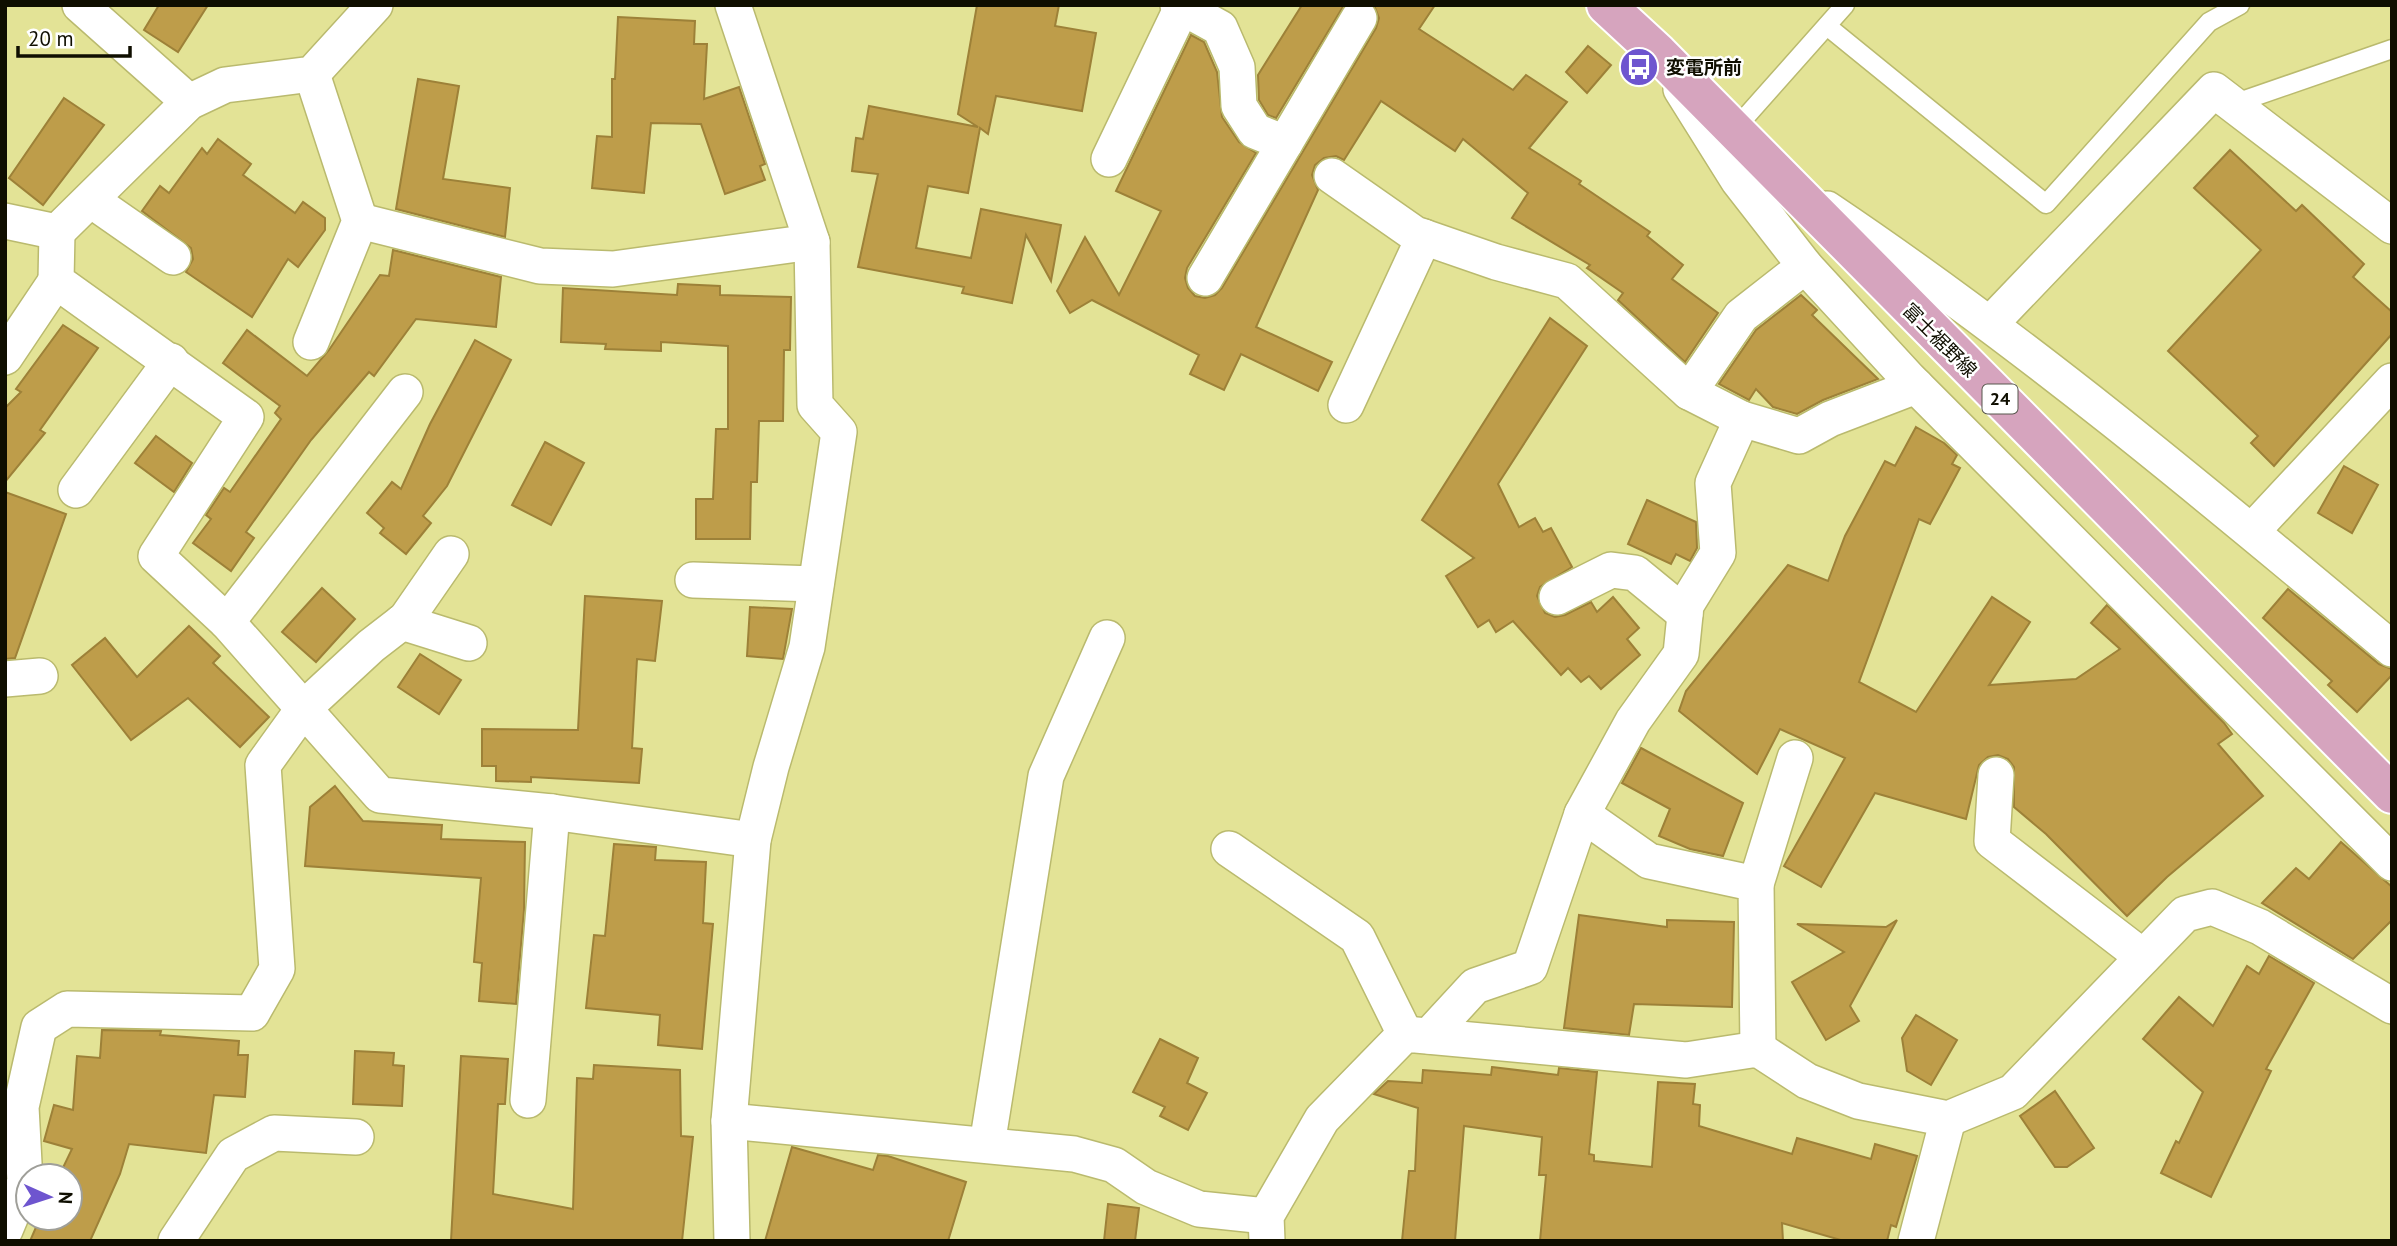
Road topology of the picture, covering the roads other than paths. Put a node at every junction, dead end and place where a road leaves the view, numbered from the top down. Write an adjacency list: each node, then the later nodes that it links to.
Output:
1 (80, 5): 13 (street)
2 (375, 5): 12 (street)
3 (733, 5): 26 (street)
4 (1606, 5): 11 (main road, 富士裾野線 / 24)
5 (1845, 5): 9 (lane)
6 (2240, 5): 9 (lane)
7 (1180, 6): 16 (street); 17 (street)
8 (1359, 18): 16 (street)
9 (1827, 26): 15 (lane)
10 (2392, 49): 14 (lane)
11 (1658, 53): 15 (main road, 富士裾野線 / 24); 28 (street)
12 (312, 74): 13 (street); 22 (street)
13 (189, 102): 20 (street)
14 (2233, 104): 23 (street); 31 (street)
15 (1734, 130): 19 (main road, 富士裾野線 / 24)
16 (1285, 143): 29 (street)
17 (1109, 159)
18 (1332, 176): 25 (street)
19 (1780, 178): 31 (street); 58 (main road, 富士裾野線 / 24)
20 (91, 200): 24 (street); 27 (street)
21 (5, 221): 24 (street)
22 (360, 221): 26 (street); 32 (street)
23 (2392, 226)
24 (57, 232): 30 (street)
25 (1424, 237): 38 (street); 39 (street)
26 (812, 242): 45 (street)
27 (173, 257)
28 (1805, 266): 36 (street); 38 (street)
29 (1205, 278)
30 (56, 281): 33 (street); 34 (street)
31 (1990, 324): 42 (street)
32 (311, 342)
33 (5, 357)
34 (171, 361): 41 (street); 48 (street)
35 (2392, 381): 42 (street)
36 (1916, 386): 40 (street); 63 (street)
37 (405, 392): 48 (street)
38 (1689, 393): 40 (street)
39 (1346, 405)
40 (1742, 419): 47 (street)
41 (76, 491)
42 (2252, 531): 52 (street)
43 (451, 554): 49 (street)
44 (693, 580): 45 (street)
45 (816, 584): 61 (street)
46 (1557, 597): 47 (street)
47 (1685, 614): 60 (street)
48 (227, 622): 55 (street)
49 (402, 622): 51 (street); 55 (street)
50 (1107, 638): 74 (street)
51 (469, 643)
52 (2392, 649)
53 (40, 676): 54 (street)
54 (5, 679)
55 (304, 708): 59 (street); 70 (street)
56 (1796, 758): 64 (street)
57 (1996, 775): 65 (street)
58 (2392, 794)
59 (552, 812): 61 (street); 69 (street)
60 (1582, 814): 64 (street); 67 (street)
61 (753, 840): 72 (street)
62 (1229, 849): 67 (street)
63 (2392, 863)
64 (1756, 884): 68 (street)
65 (2143, 957): 66 (street); 71 (street)
66 (2392, 1006)
67 (1417, 1035): 68 (street); 75 (street)
68 (1758, 1049): 71 (street)
69 (528, 1100)
70 (14, 1110): 76 (street)
71 (1948, 1119): 79 (street)
72 (729, 1121): 74 (street); 78 (street)
73 (356, 1137): 77 (street)
74 (987, 1145): 75 (street)
75 (1267, 1228)
76 (5, 1230)
77 (176, 1241)
78 (732, 1241)
79 (1916, 1241)

